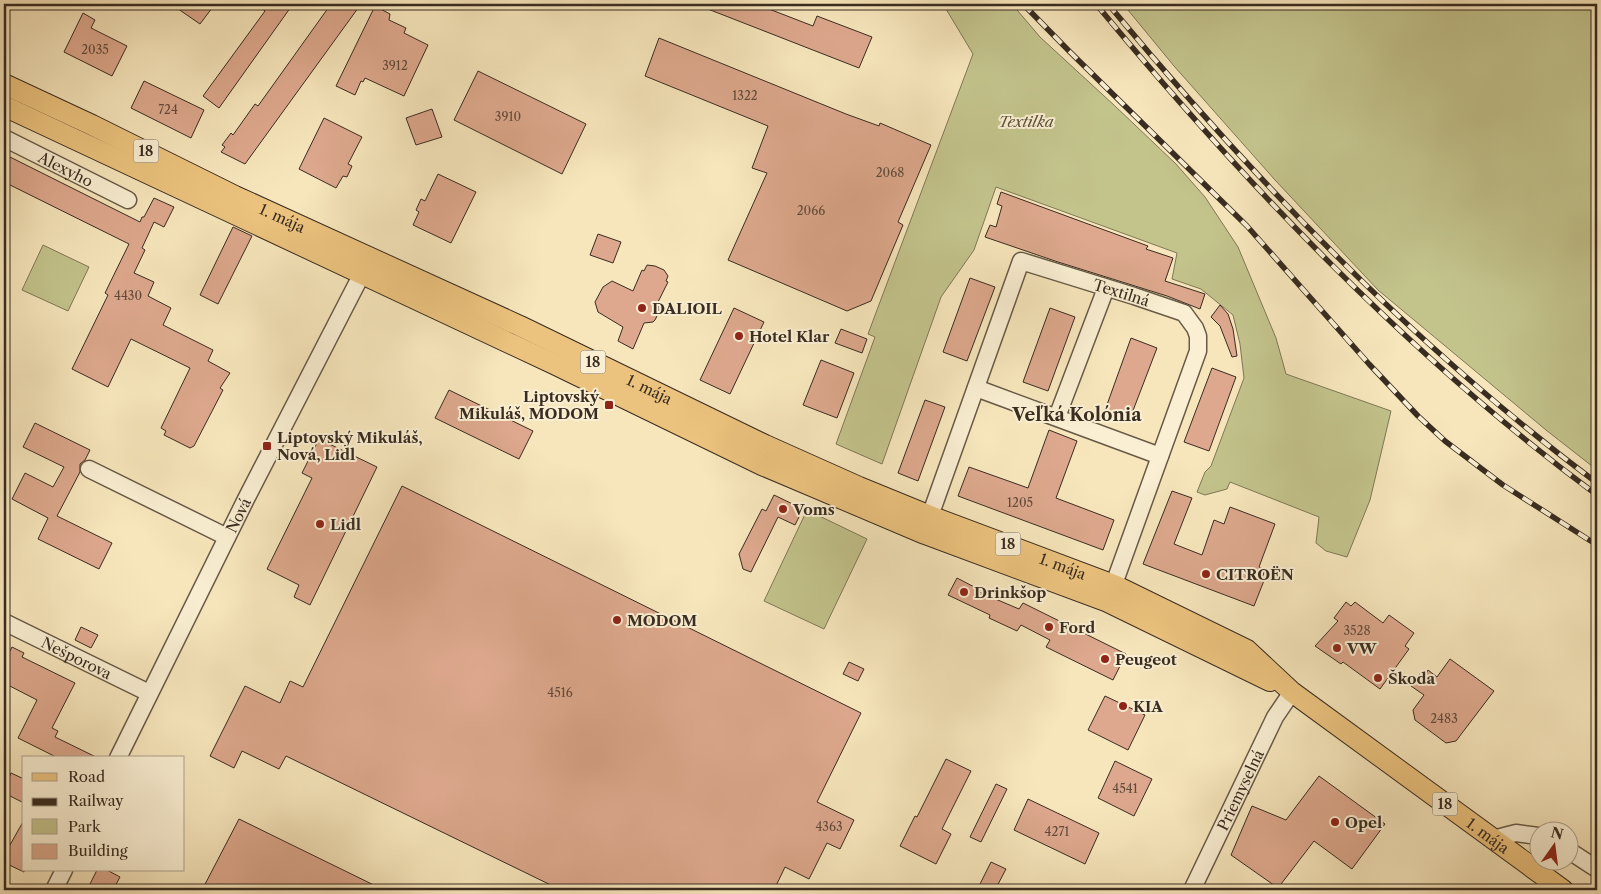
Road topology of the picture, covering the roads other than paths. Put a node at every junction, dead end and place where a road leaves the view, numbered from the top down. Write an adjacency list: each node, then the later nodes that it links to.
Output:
1 (4, 84): 5 (main road, 1. mája / 18)
2 (4, 106): 6 (main road, 1. mája / 18)
3 (4, 138): 4 (street, Alexyho)
4 (128, 200)
5 (371, 257): 6 (street, Nová); 12 (main road, 1. mája / 18)
6 (362, 274): 13 (street, Nová); 14 (main road, 1. mája / 18)
7 (1106, 288): 8 (street, Textilná); 9 (street); 10 (street, Textilná)
8 (976, 388): 9 (street); 12 (street, Textilná)
9 (1057, 417): 10 (street)
10 (1160, 456): 14 (street, Textilná)
11 (89, 468): 13 (street)
12 (930, 516): 14 (main road, 1. mája / 18)
13 (227, 537): 17 (street, Nová)
14 (1111, 593): 16 (main road, 1. mája / 18)
15 (4, 622): 17 (street, Nešporova)
16 (1292, 692): 20 (main road, 1. mája / 18); 25 (street, Priemyselná)
17 (149, 693): 18 (street, Nová)
18 (119, 756)
19 (1528, 835): 20 (street)
20 (1493, 839): 26 (main road, 1. mája / 18)
21 (1578, 857): 22 (street)
22 (1597, 869)
23 (63, 872): 24 (street)
24 (54, 890)
25 (1192, 890)
26 (1563, 890)

